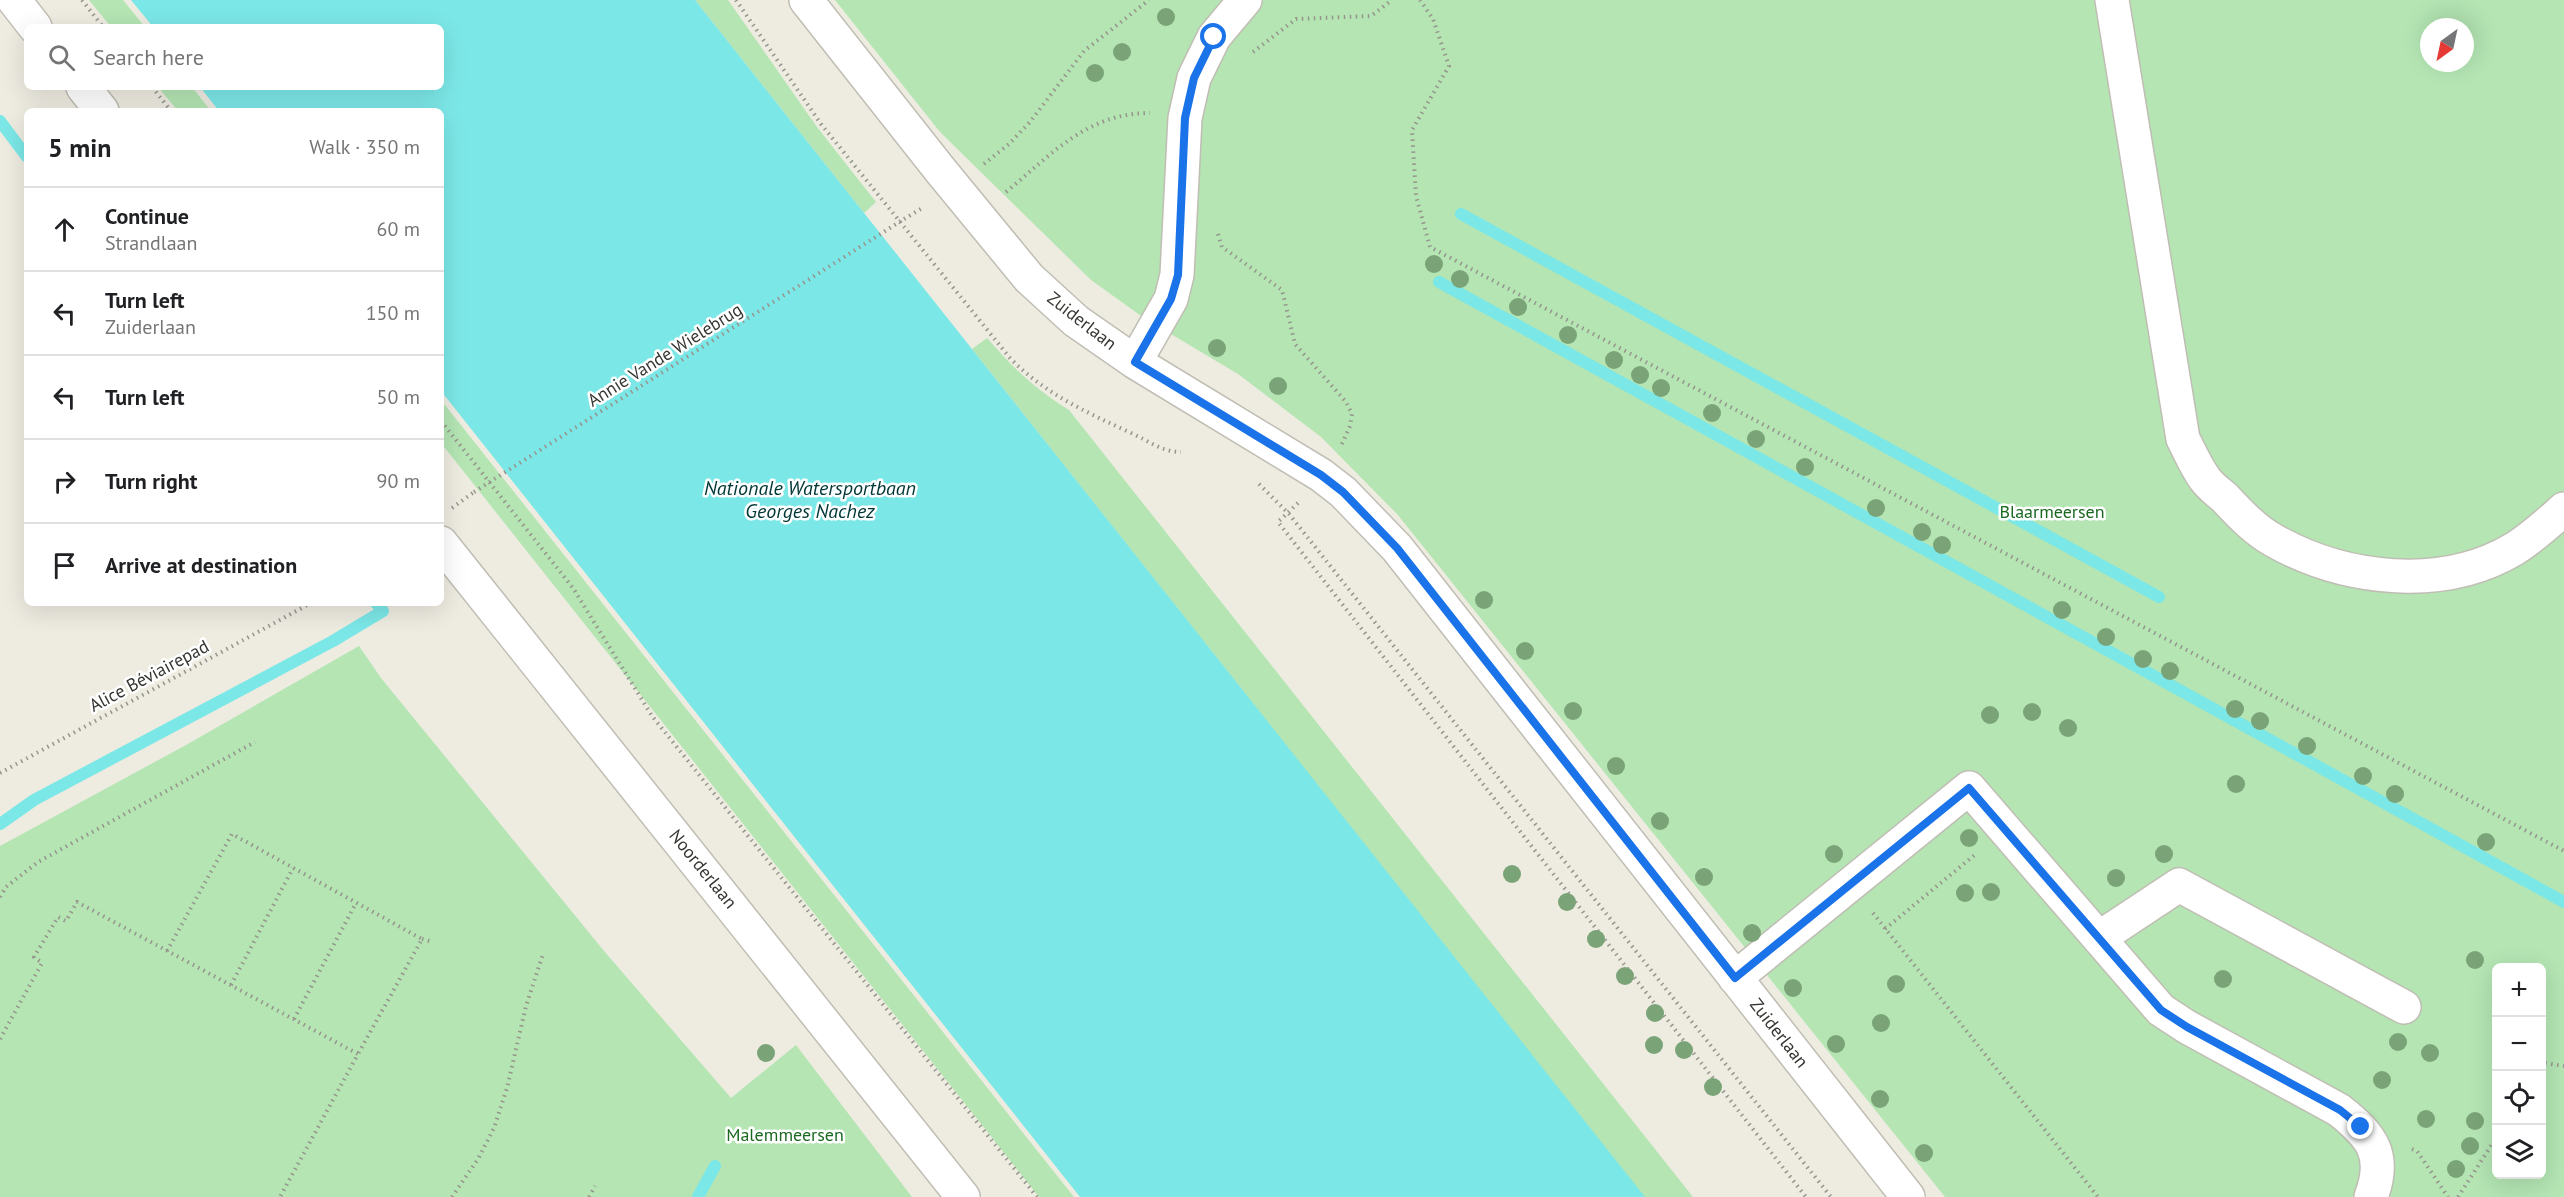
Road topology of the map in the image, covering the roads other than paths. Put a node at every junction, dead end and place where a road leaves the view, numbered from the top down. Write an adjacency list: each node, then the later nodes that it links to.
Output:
1 (14, 0): 5 (street)
2 (806, 0): 8 (street, Zuiderlaan)
3 (1245, 0): 8 (street)
4 (2112, 0): 9 (street)
5 (33, 24)
6 (85, 90): 7 (street)
7 (100, 108)
8 (1135, 362): 12 (street, Zuiderlaan)
9 (2564, 509)
10 (444, 547): 14 (street, Noorderlaan)
11 (2099, 938): 12 (street); 13 (street); 16 (street)
12 (1735, 978): 15 (street, Zuiderlaan)
13 (2404, 1007)
14 (963, 1197)
15 (1908, 1197)
16 (2371, 1197)

